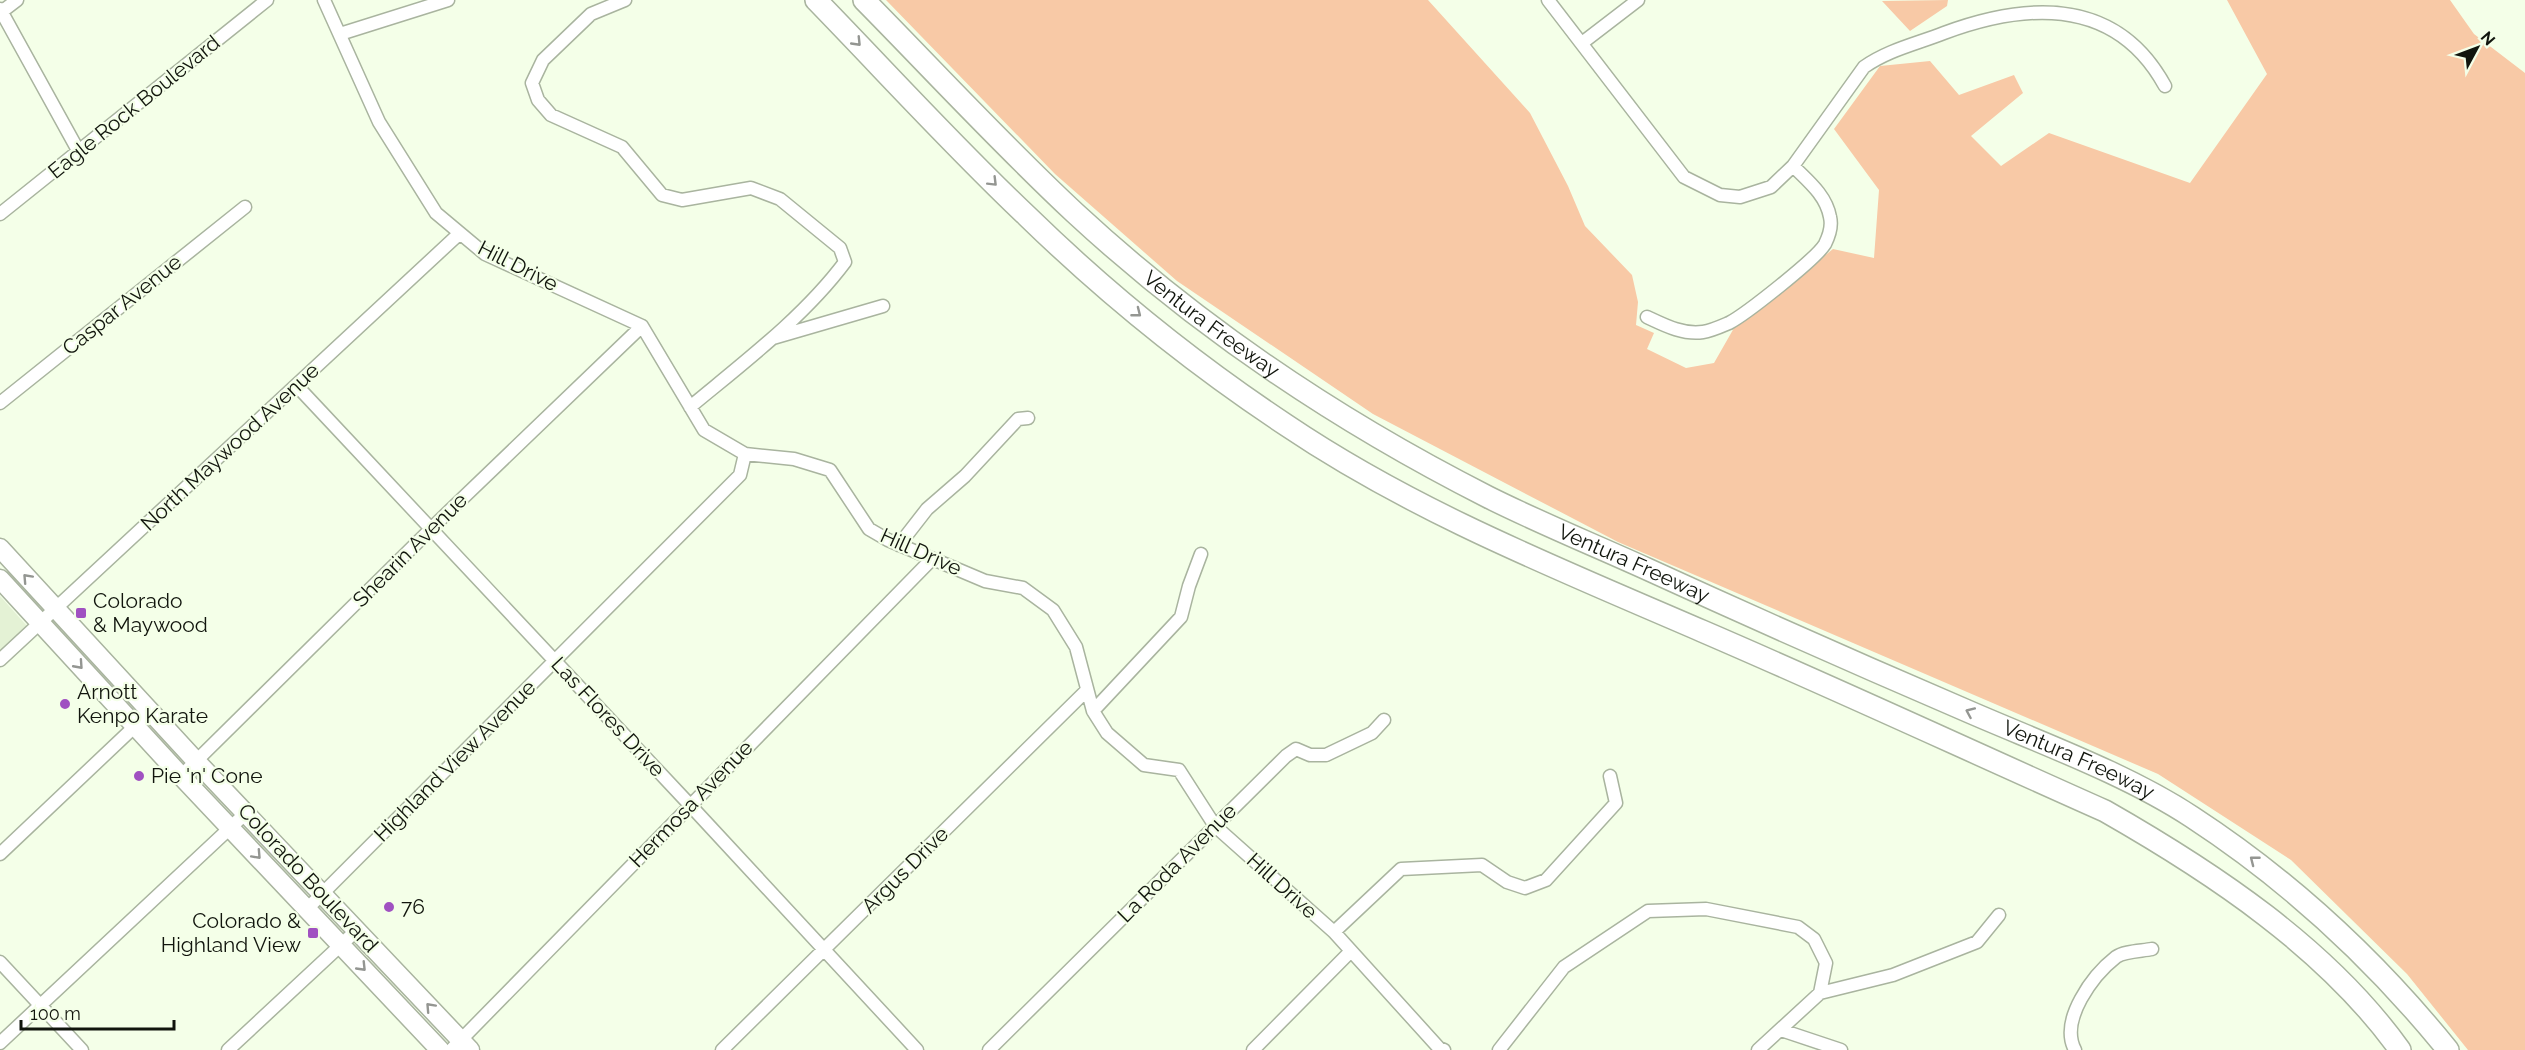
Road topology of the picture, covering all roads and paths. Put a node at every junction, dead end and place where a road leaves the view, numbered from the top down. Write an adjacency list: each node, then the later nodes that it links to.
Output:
1 (17, 0): 12 (street)
2 (267, 0): 16 (street, Eagle Rock Boulevard)
3 (324, 0): 13 (street, Hill Drive)
4 (448, 0): 13 (street)
5 (625, 0): 11 (street)
6 (816, 0): 25 (highway, Ventura Freeway, one-way to 25)
7 (849, 0): 39 (highway)
8 (864, 0): 39 (highway, Ventura Freeway)
9 (1548, 0): 14 (street)
10 (1638, 0): 14 (street)
11 (590, 7): 24 (street)
12 (1, 11): 16 (street)
13 (340, 34): 20 (street, Hill Drive)
14 (1582, 43): 17 (street)
15 (2165, 86): 17 (street)
16 (79, 152): 19 (street, Eagle Rock Boulevard)
17 (1793, 166): 22 (street)
18 (245, 207): 27 (street, Caspar Avenue)
19 (0, 214)
20 (460, 233): 23 (street, Hill Drive); 26 (street, North Maywood Avenue)
21 (883, 306): 24 (street)
22 (1647, 317)
23 (642, 326): 28 (street, Hill Drive); 31 (street, Shearin Avenue)
24 (772, 338): 28 (street)
25 (1223, 380): 83 (highway, Ventura Freeway); 84 (highway)
26 (297, 386): 31 (street, Las Flores Drive); 37 (street, North Maywood Avenue)
27 (0, 403)
28 (690, 407): 30 (street, Hill Drive)
29 (1028, 418): 32 (street)
30 (745, 454): 32 (street, Hill Drive); 41 (street, Highland View Avenue)
31 (431, 529): 41 (street, Las Flores Drive); 47 (street, Shearin Avenue)
32 (899, 545): 35 (street, Hill Drive)
33 (0, 548): 37 (main road, Colorado Boulevard, one-way to 33)
34 (1201, 554): 43 (street)
35 (932, 559): 42 (street, Hill Drive); 50 (street, Hermosa Avenue)
36 (0, 579): 38 (main road, Colorado Boulevard)
37 (55, 607): 38 (street, North Maywood Avenue); 44 (main road, Colorado Boulevard)
38 (39, 622): 40 (street, North Maywood Avenue); 46 (main road, Colorado Boulevard, one-way to 46)
39 (1832, 652): 56 (highway, Ventura Freeway, one-way to 39)
40 (0, 660)
41 (555, 661): 50 (street, Las Flores Drive); 55 (street, Highland View Avenue)
42 (1088, 690): 43 (street, Hill Drive); 62 (street, Argus Drive)
43 (1093, 711): 52 (street, Hill Drive)
44 (150, 712): 46 (street); 47 (main road, Colorado Boulevard)
45 (1384, 720): 52 (street, La Roda Avenue)
46 (135, 726): 48 (main road, Colorado Boulevard); 54 (street)
47 (196, 761): 48 (street, Shearin Avenue); 51 (main road, Colorado Boulevard)
48 (181, 776): 53 (main road, Colorado Boulevard)
49 (1610, 776): 60 (street)
50 (690, 805): 62 (street, Las Flores Drive); 70 (street, Hermosa Avenue)
51 (246, 813): 53 (street); 55 (main road, Colorado Boulevard)
52 (1215, 826): 60 (street, Hill Drive); 76 (street, La Roda Avenue)
53 (231, 827): 57 (main road, Colorado Boulevard, one-way to 57); 67 (street)
54 (0, 854)
55 (323, 894): 57 (street, Highland View Avenue); 59 (main road, Colorado Boulevard)
56 (2299, 897): 85 (highway); 86 (highway, Ventura Freeway)
57 (307, 909): 61 (main road, Colorado Boulevard)
58 (1999, 915): 66 (street)
59 (357, 930): 61 (street); 70 (main road, Colorado Boulevard, one-way to 59)
60 (1334, 932): 64 (street, Hill Drive)
61 (340, 945): 72 (street); 73 (main road, Colorado Boulevard, one-way to 73)
62 (824, 949): 74 (street, Argus Drive); 75 (street, Las Flores Drive)
63 (2152, 949): 82 (street)
64 (1351, 951): 77 (street); 78 (street, Hill Drive)
65 (0, 962): 67 (street)
66 (1820, 993): 68 (street); 79 (street)
67 (41, 1005): 69 (street); 71 (street)
68 (1781, 1029): 80 (street); 81 (street)
69 (0, 1043)
70 (461, 1047)
71 (82, 1050)
72 (228, 1050)
73 (440, 1050)
74 (722, 1050)
75 (917, 1050)
76 (989, 1050)
77 (1253, 1050)
78 (1444, 1050)
79 (1499, 1050)
80 (1758, 1050)
81 (1841, 1050)
82 (2075, 1050)
83 (2400, 1050)
84 (2414, 1050)
85 (2435, 1050)
86 (2448, 1050)

